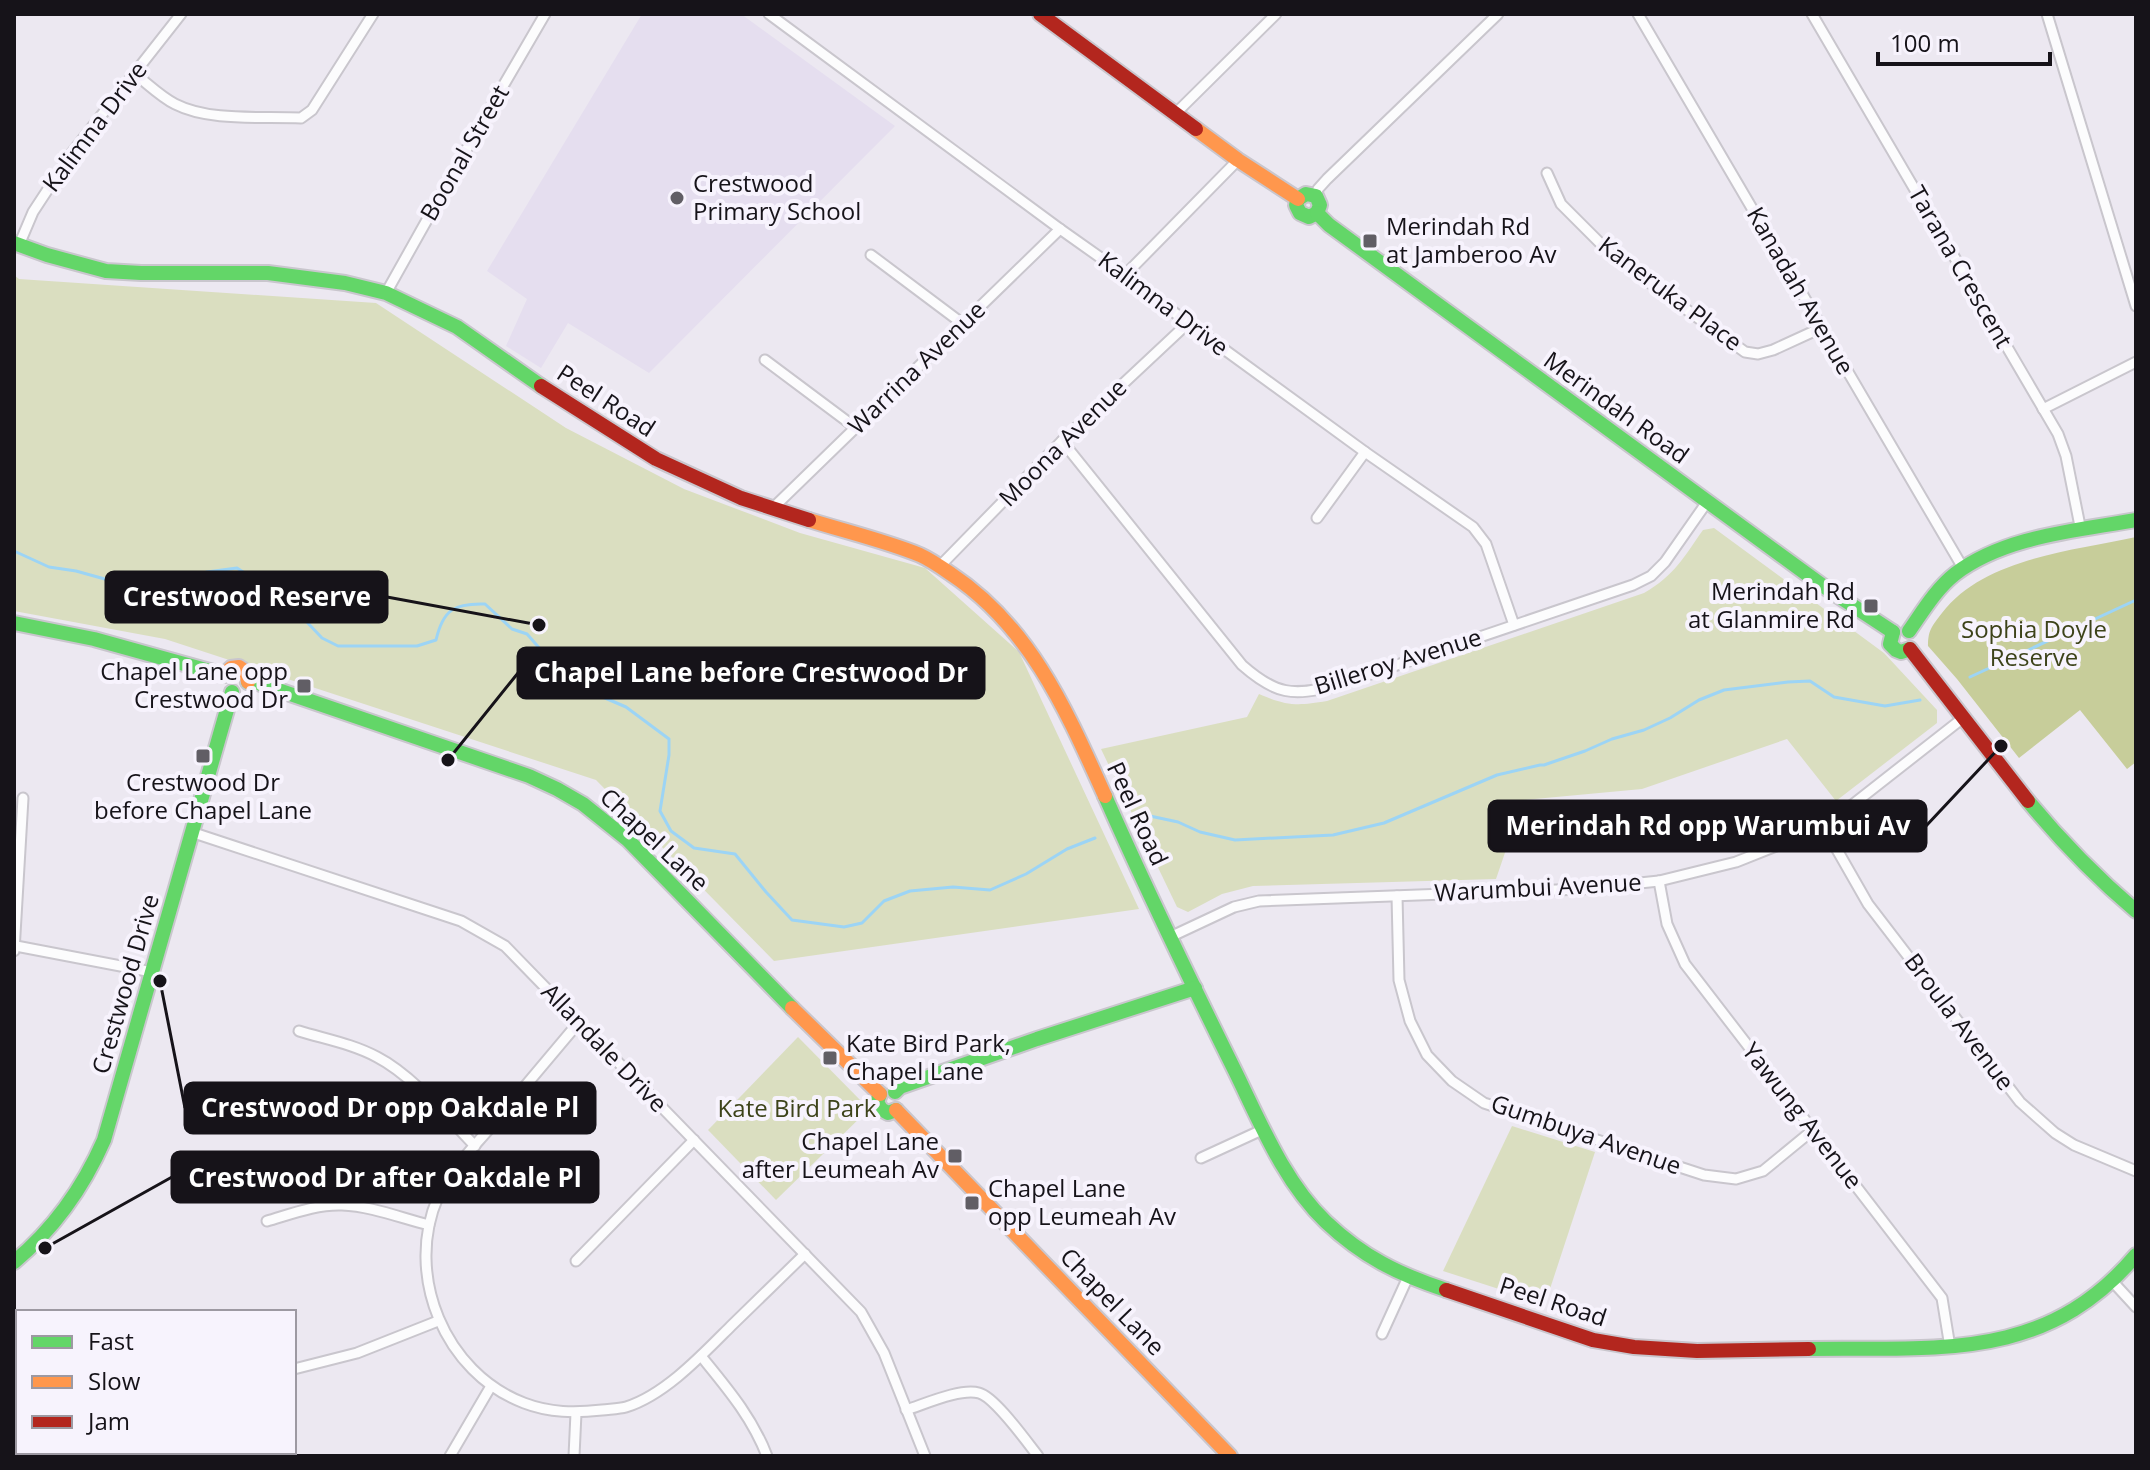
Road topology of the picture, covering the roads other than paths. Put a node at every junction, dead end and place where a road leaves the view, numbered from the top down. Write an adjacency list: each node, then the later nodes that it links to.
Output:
1 (181, 14): 11 (street, Kalimna Drive)
2 (373, 14): 11 (street)
3 (545, 14): 22 (street, Boonal Street)
4 (769, 14): 18 (street, Kalimna Drive)
5 (1040, 14): 12 (street)
6 (1276, 14): 12 (street)
7 (1498, 14): 15 (street)
8 (1638, 14): 26 (street, Kanadah Avenue)
9 (1812, 14): 29 (street, Tarana Crescent)
10 (2047, 14): 23 (street)
11 (135, 74): 19 (street, Kalimna Drive)
12 (1176, 113): 13 (street)
13 (1238, 160): 16 (street); 21 (street)
14 (1547, 173): 26 (street, Kaneruka Place)
15 (1316, 196): 16 (street); 17 (street)
16 (1298, 199): 17 (street)
17 (1317, 213): 33 (street, Merindah Road)
18 (1060, 229): 21 (street, Kalimna Drive); 25 (street, Warrina Avenue)
19 (17, 244): 22 (street, Peel Road)
20 (871, 255): 25 (street)
21 (1125, 275): 24 (street, Kalimna Drive)
22 (386, 293): 34 (street, Peel Road)
23 (2136, 306)
24 (1188, 323): 31 (street, Moona Avenue); 32 (street, Kalimna Drive)
25 (963, 324): 30 (street, Warrina Avenue)
26 (1821, 328): 39 (street, Kanadah Avenue)
27 (765, 360): 30 (street)
28 (2136, 362): 29 (street)
29 (2043, 409): 37 (street, Tarana Crescent)
30 (856, 428): 34 (street, Warrina Avenue)
31 (1062, 441): 38 (street, Moona Avenue); 41 (street, Billeroy Avenue)
32 (1365, 452): 35 (street); 41 (street, Kalimna Drive)
33 (1707, 502): 41 (street, Billeroy Avenue); 43 (street, Merindah Road)
34 (774, 507): 38 (street, Peel Road)
35 (1317, 518)
36 (2136, 520): 37 (street)
37 (2081, 531): 39 (street)
38 (941, 565): 55 (street, Peel Road)
39 (1963, 568): 42 (street)
40 (14, 623): 45 (street)
41 (1514, 625)
42 (1909, 631): 43 (street); 44 (street)
43 (1893, 632): 44 (street)
44 (1910, 649): 48 (street)
45 (224, 675): 46 (street); 47 (street)
46 (248, 682): 47 (street); 61 (street, Chapel Lane)
47 (232, 692): 51 (street, Crestwood Drive)
48 (1963, 718): 50 (street, Warumbui Avenue); 54 (street)
49 (23, 798): 56 (street)
50 (1824, 827): 52 (street, Warumbui Avenue); 67 (street, Broula Avenue)
51 (191, 832): 57 (street, Crestwood Drive); 59 (street, Allandale Drive)
52 (1659, 881): 53 (street, Warumbui Avenue); 63 (street, Yawung Avenue)
53 (1397, 896): 55 (street, Warumbui Avenue); 63 (street, Gumbuya Avenue)
54 (2136, 911)
55 (1170, 937): 58 (street, Peel Road)
56 (15, 948): 57 (street)
57 (152, 972): 73 (street, Crestwood Drive)
58 (1195, 988): 61 (street); 62 (street, Peel Road)
59 (579, 1022): 64 (street, Allandale Drive); 65 (street)
60 (299, 1031): 65 (street)
61 (887, 1093): 90 (street, Chapel Lane)
62 (1264, 1129): 66 (street); 74 (street, Peel Road)
63 (1813, 1130): 79 (street, Yawung Avenue)
64 (694, 1140): 70 (street, Allandale Drive); 72 (street)
65 (475, 1146): 69 (street)
66 (1201, 1158)
67 (2136, 1171)
68 (267, 1221): 69 (street)
69 (429, 1225): 77 (street)
70 (805, 1254): 80 (street); 83 (street, Allandale Drive)
71 (2136, 1255): 75 (street, Peel Road)
72 (576, 1261)
73 (14, 1262)
74 (1408, 1277): 78 (street); 79 (street, Peel Road)
75 (2113, 1282): 76 (street); 79 (street, Peel Road)
76 (2136, 1307)
77 (438, 1321): 81 (street); 82 (street)
78 (1382, 1334)
79 (1950, 1347)
80 (701, 1356): 84 (street); 87 (street)
81 (296, 1368)
82 (491, 1386): 84 (street); 85 (street)
83 (906, 1410): 88 (street, Allandale Drive); 89 (street)
84 (576, 1413): 86 (street)
85 (450, 1456)
86 (574, 1456)
87 (767, 1456)
88 (925, 1456)
89 (1038, 1456)
90 (1229, 1456)

